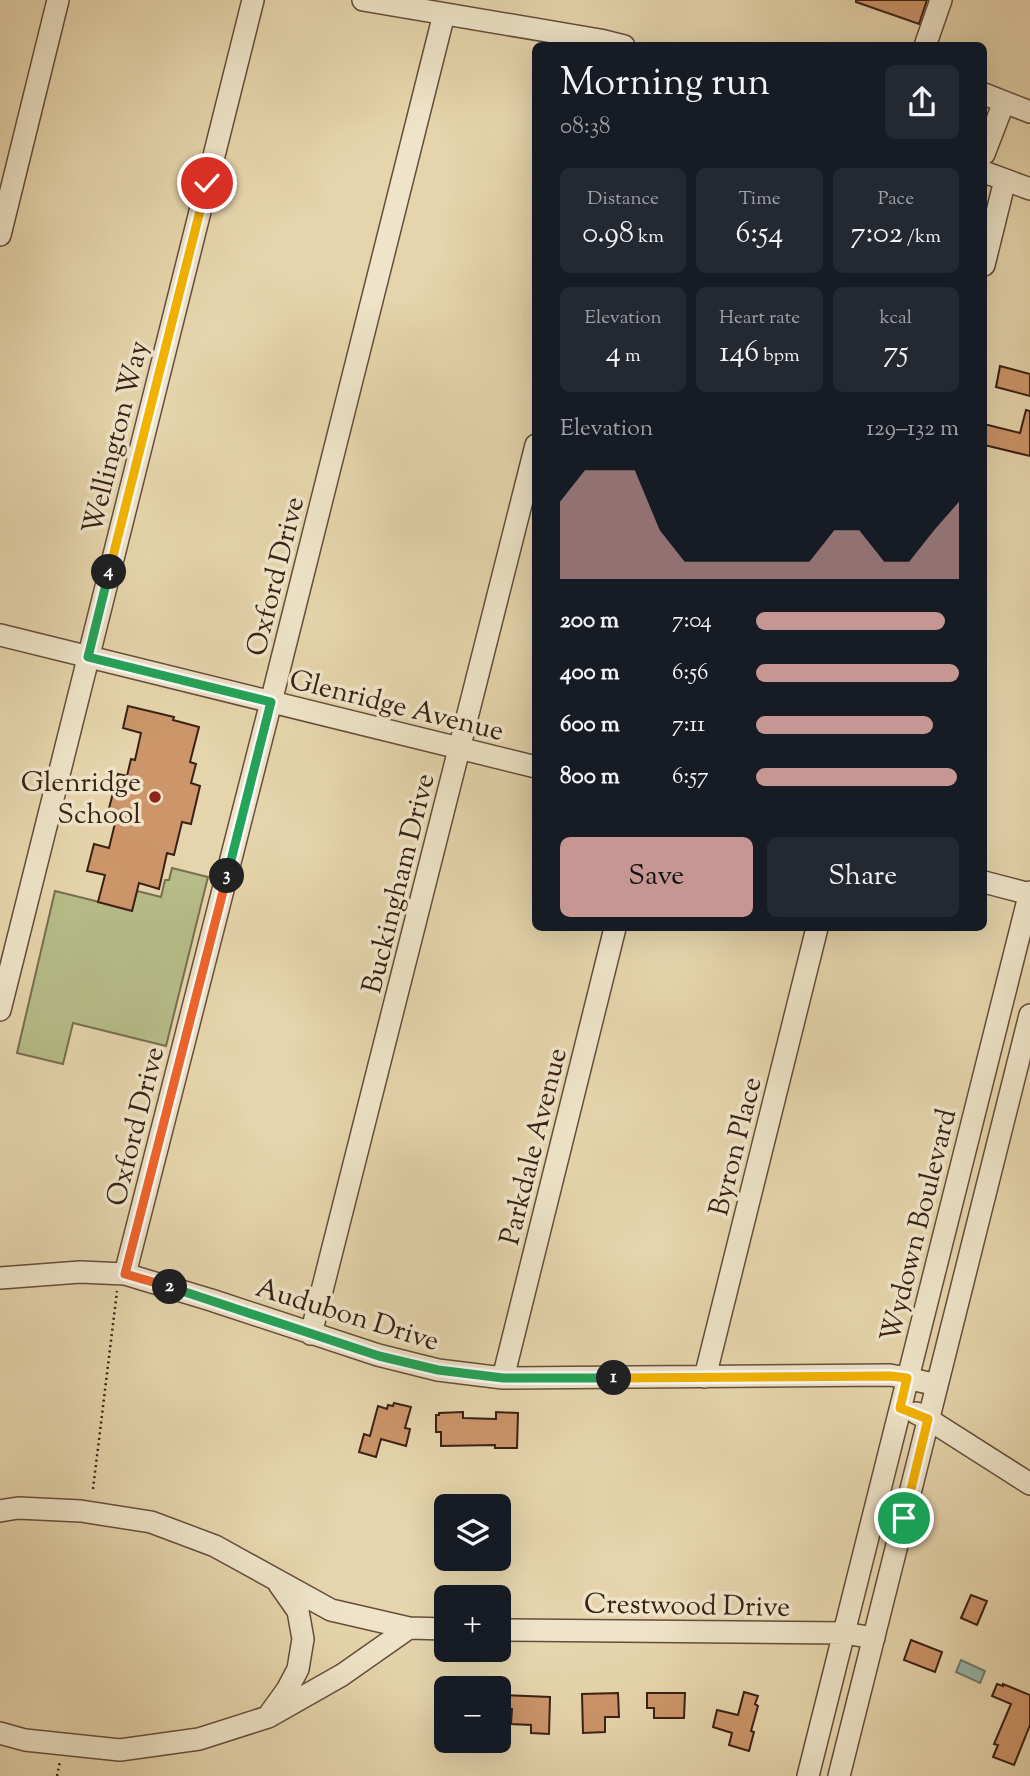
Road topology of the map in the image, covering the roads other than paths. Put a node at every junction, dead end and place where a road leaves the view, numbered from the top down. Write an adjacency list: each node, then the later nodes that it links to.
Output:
1 (58, 0): 15 (street)
2 (253, 0): 19 (street, Wellington Way)
3 (363, 0): 5 (street)
4 (941, 0): 7 (street)
5 (444, 14): 6 (street); 20 (street, Oxford Drive)
6 (608, 42)
7 (926, 42)
8 (987, 95): 9 (street)
9 (1004, 102): 10 (street); 11 (street)
10 (1030, 112)
11 (987, 146)
12 (987, 173): 13 (street)
13 (1005, 180): 14 (street); 16 (street)
14 (1030, 189)
15 (0, 235)
16 (987, 253)
17 (532, 461): 21 (street, Buckingham Drive)
18 (0, 635): 19 (street, Glenridge Avenue)
19 (88, 657): 20 (street, Glenridge Avenue); 27 (street, Wellington Way)
20 (271, 702): 21 (street, Glenridge Avenue); 31 (street, Oxford Drive)
21 (460, 748): 22 (street, Glenridge Avenue); 33 (street, Buckingham Drive)
22 (532, 766)
23 (987, 882): 24 (street)
24 (1030, 893): 29 (street, Wydown Boulevard)
25 (614, 931): 35 (street, Parkdale Avenue)
26 (816, 931): 34 (street, Byron Place)
27 (0, 1010)
28 (1030, 1015): 30 (street, Wydown Boulevard)
29 (993, 1038): 30 (street); 36 (street, Wydown Boulevard)
30 (1026, 1042): 37 (street, Wydown Boulevard)
31 (122, 1273): 32 (street, Audubon Drive); 33 (street, Audubon Drive)
32 (0, 1278)
33 (312, 1334): 35 (street, Audubon Drive)
34 (705, 1377): 35 (street, Audubon Drive); 36 (street, Audubon Drive)
35 (503, 1378)
36 (907, 1378): 37 (street, Audubon Drive); 38 (street, Wydown Boulevard)
37 (937, 1385): 39 (street, Wydown Boulevard)
38 (900, 1408): 39 (street); 46 (street, Wydown Boulevard)
39 (928, 1419): 40 (street); 47 (street, Wydown Boulevard)
40 (1030, 1484)
41 (0, 1511): 42 (street)
42 (276, 1580): 43 (street); 48 (street)
43 (409, 1629): 44 (street); 48 (street)
44 (434, 1629)
45 (511, 1630): 46 (street, Crestwood Drive)
46 (844, 1633): 47 (street, Crestwood Drive); 50 (street, Wydown Boulevard)
47 (874, 1638): 51 (street, Wydown Boulevard)
48 (268, 1717): 49 (street)
49 (0, 1733)
50 (808, 1776)
51 (839, 1776)

